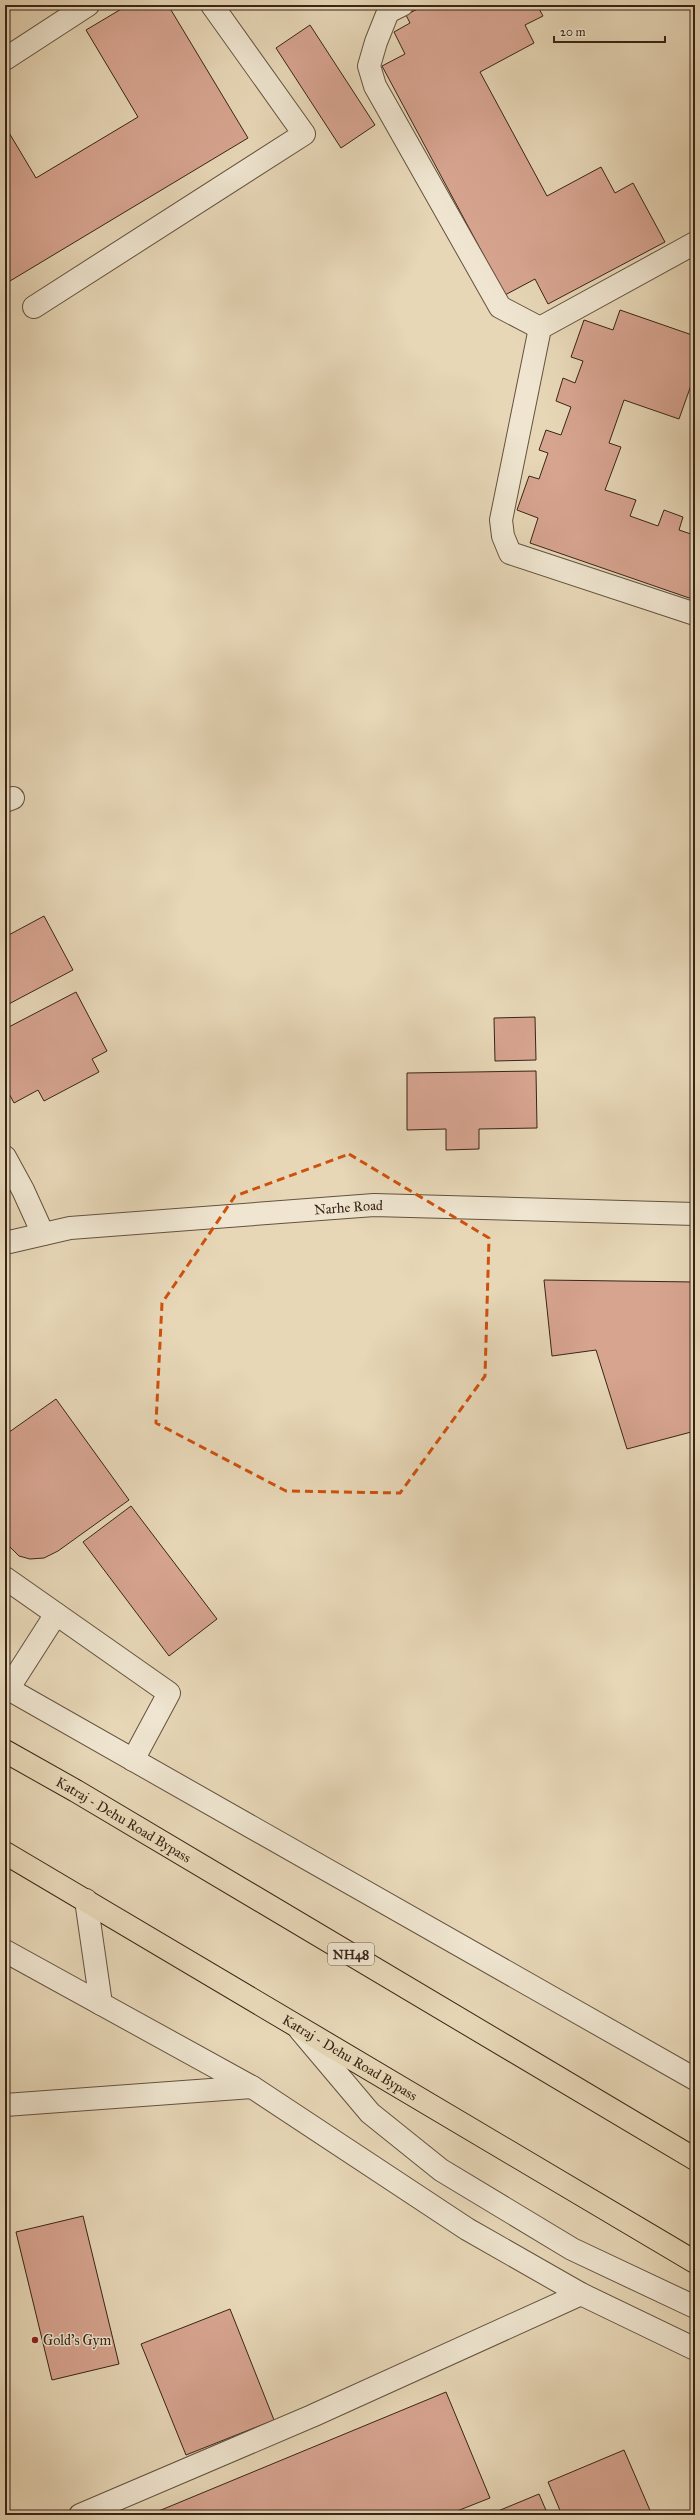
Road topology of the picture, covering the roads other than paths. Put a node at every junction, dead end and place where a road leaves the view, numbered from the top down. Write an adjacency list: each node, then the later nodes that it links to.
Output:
1 (88, 5): 4 (street)
2 (212, 5): 6 (street)
3 (402, 5): 7 (street)
4 (5, 59)
5 (695, 242): 7 (street)
6 (34, 306)
7 (540, 328): 8 (street)
8 (695, 614)
9 (5, 1157): 11 (street)
10 (695, 1214): 11 (street, Narhe Road)
11 (43, 1234): 12 (street, Narhe Road)
12 (5, 1243)
13 (5, 1578): 14 (street)
14 (56, 1614): 15 (street); 17 (street)
15 (6, 1688): 17 (street)
16 (5, 1751): 26 (highway, Katraj - Dehu Road Bypass / NH48)
17 (133, 1760): 23 (street)
18 (5, 1853): 19 (highway, Katraj - Dehu Road Bypass)
19 (86, 1900): 21 (street); 22 (highway, Katraj - Dehu Road Bypass)
20 (5, 1951): 21 (street)
21 (102, 2004): 24 (street)
22 (296, 2025): 29 (street); 30 (highway, Katraj - Dehu Road Bypass)
23 (695, 2079)
24 (252, 2087): 25 (street); 31 (street)
25 (5, 2105)
26 (643, 2128): 27 (highway); 28 (highway, Katraj - Dehu Road Bypass / NH48)
27 (695, 2140)
28 (695, 2159)
29 (572, 2249): 31 (street); 33 (street)
30 (695, 2262)
31 (556, 2280): 32 (street)
32 (580, 2294): 34 (street); 35 (street)
33 (695, 2307)
34 (695, 2349)
35 (80, 2515)

